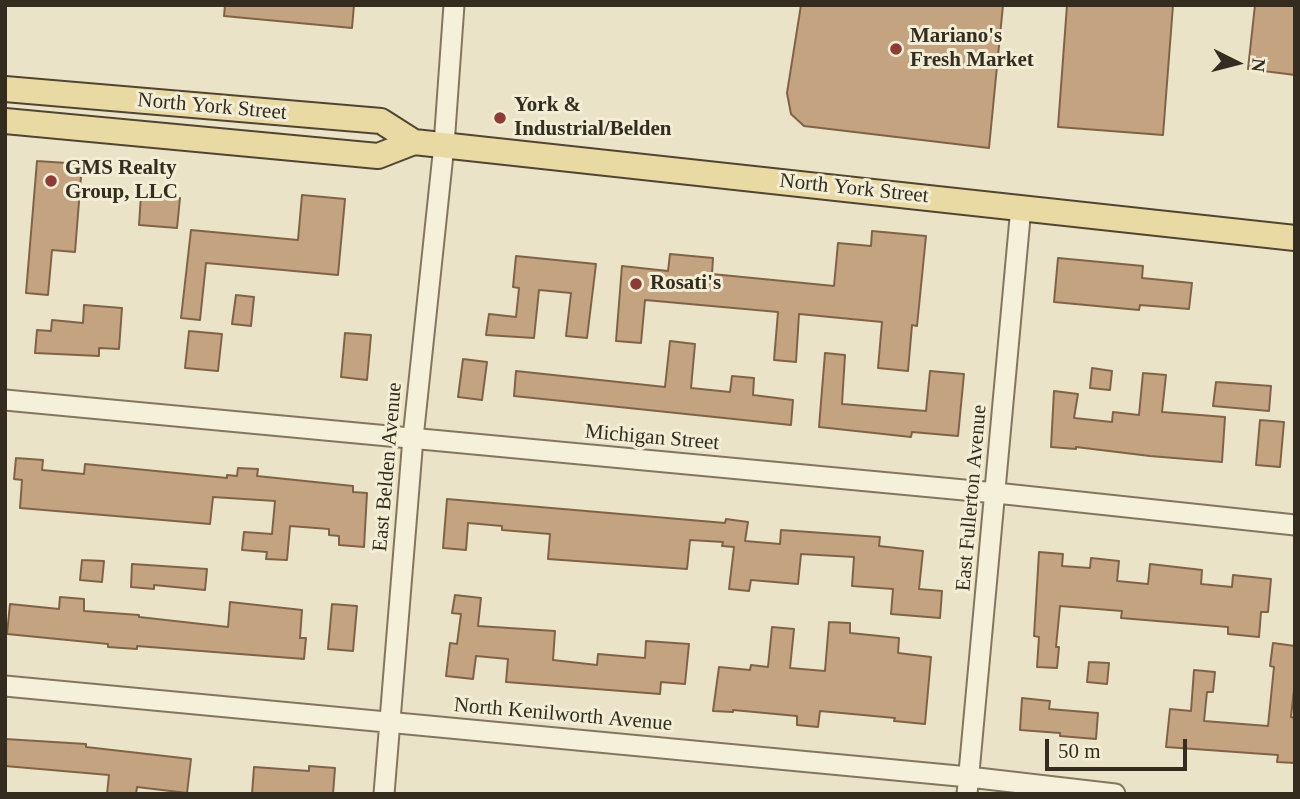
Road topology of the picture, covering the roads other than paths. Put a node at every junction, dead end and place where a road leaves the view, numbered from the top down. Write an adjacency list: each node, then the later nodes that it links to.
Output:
1 (454, 5): 5 (street, East Belden Avenue)
2 (5, 89): 4 (main road, North York Street)
3 (5, 121): 4 (main road, North York Street)
4 (414, 142): 5 (main road, North York Street)
5 (444, 145): 6 (main road, North York Street); 9 (street, East Belden Avenue)
6 (1021, 207): 7 (main road, North York Street); 10 (street, East Fullerton Avenue)
7 (1295, 238)
8 (5, 400): 9 (street, Michigan Street)
9 (413, 438): 10 (street, Michigan Street); 13 (street, East Belden Avenue)
10 (996, 493): 11 (street, Michigan Street); 14 (street, East Fullerton Avenue)
11 (1295, 526)
12 (5, 686): 13 (street, North Kenilworth Avenue)
13 (390, 722): 14 (street, North Kenilworth Avenue); 15 (street, East Belden Avenue)
14 (968, 785): 16 (street, North Kenilworth Avenue)
15 (384, 794)
16 (1115, 794)

